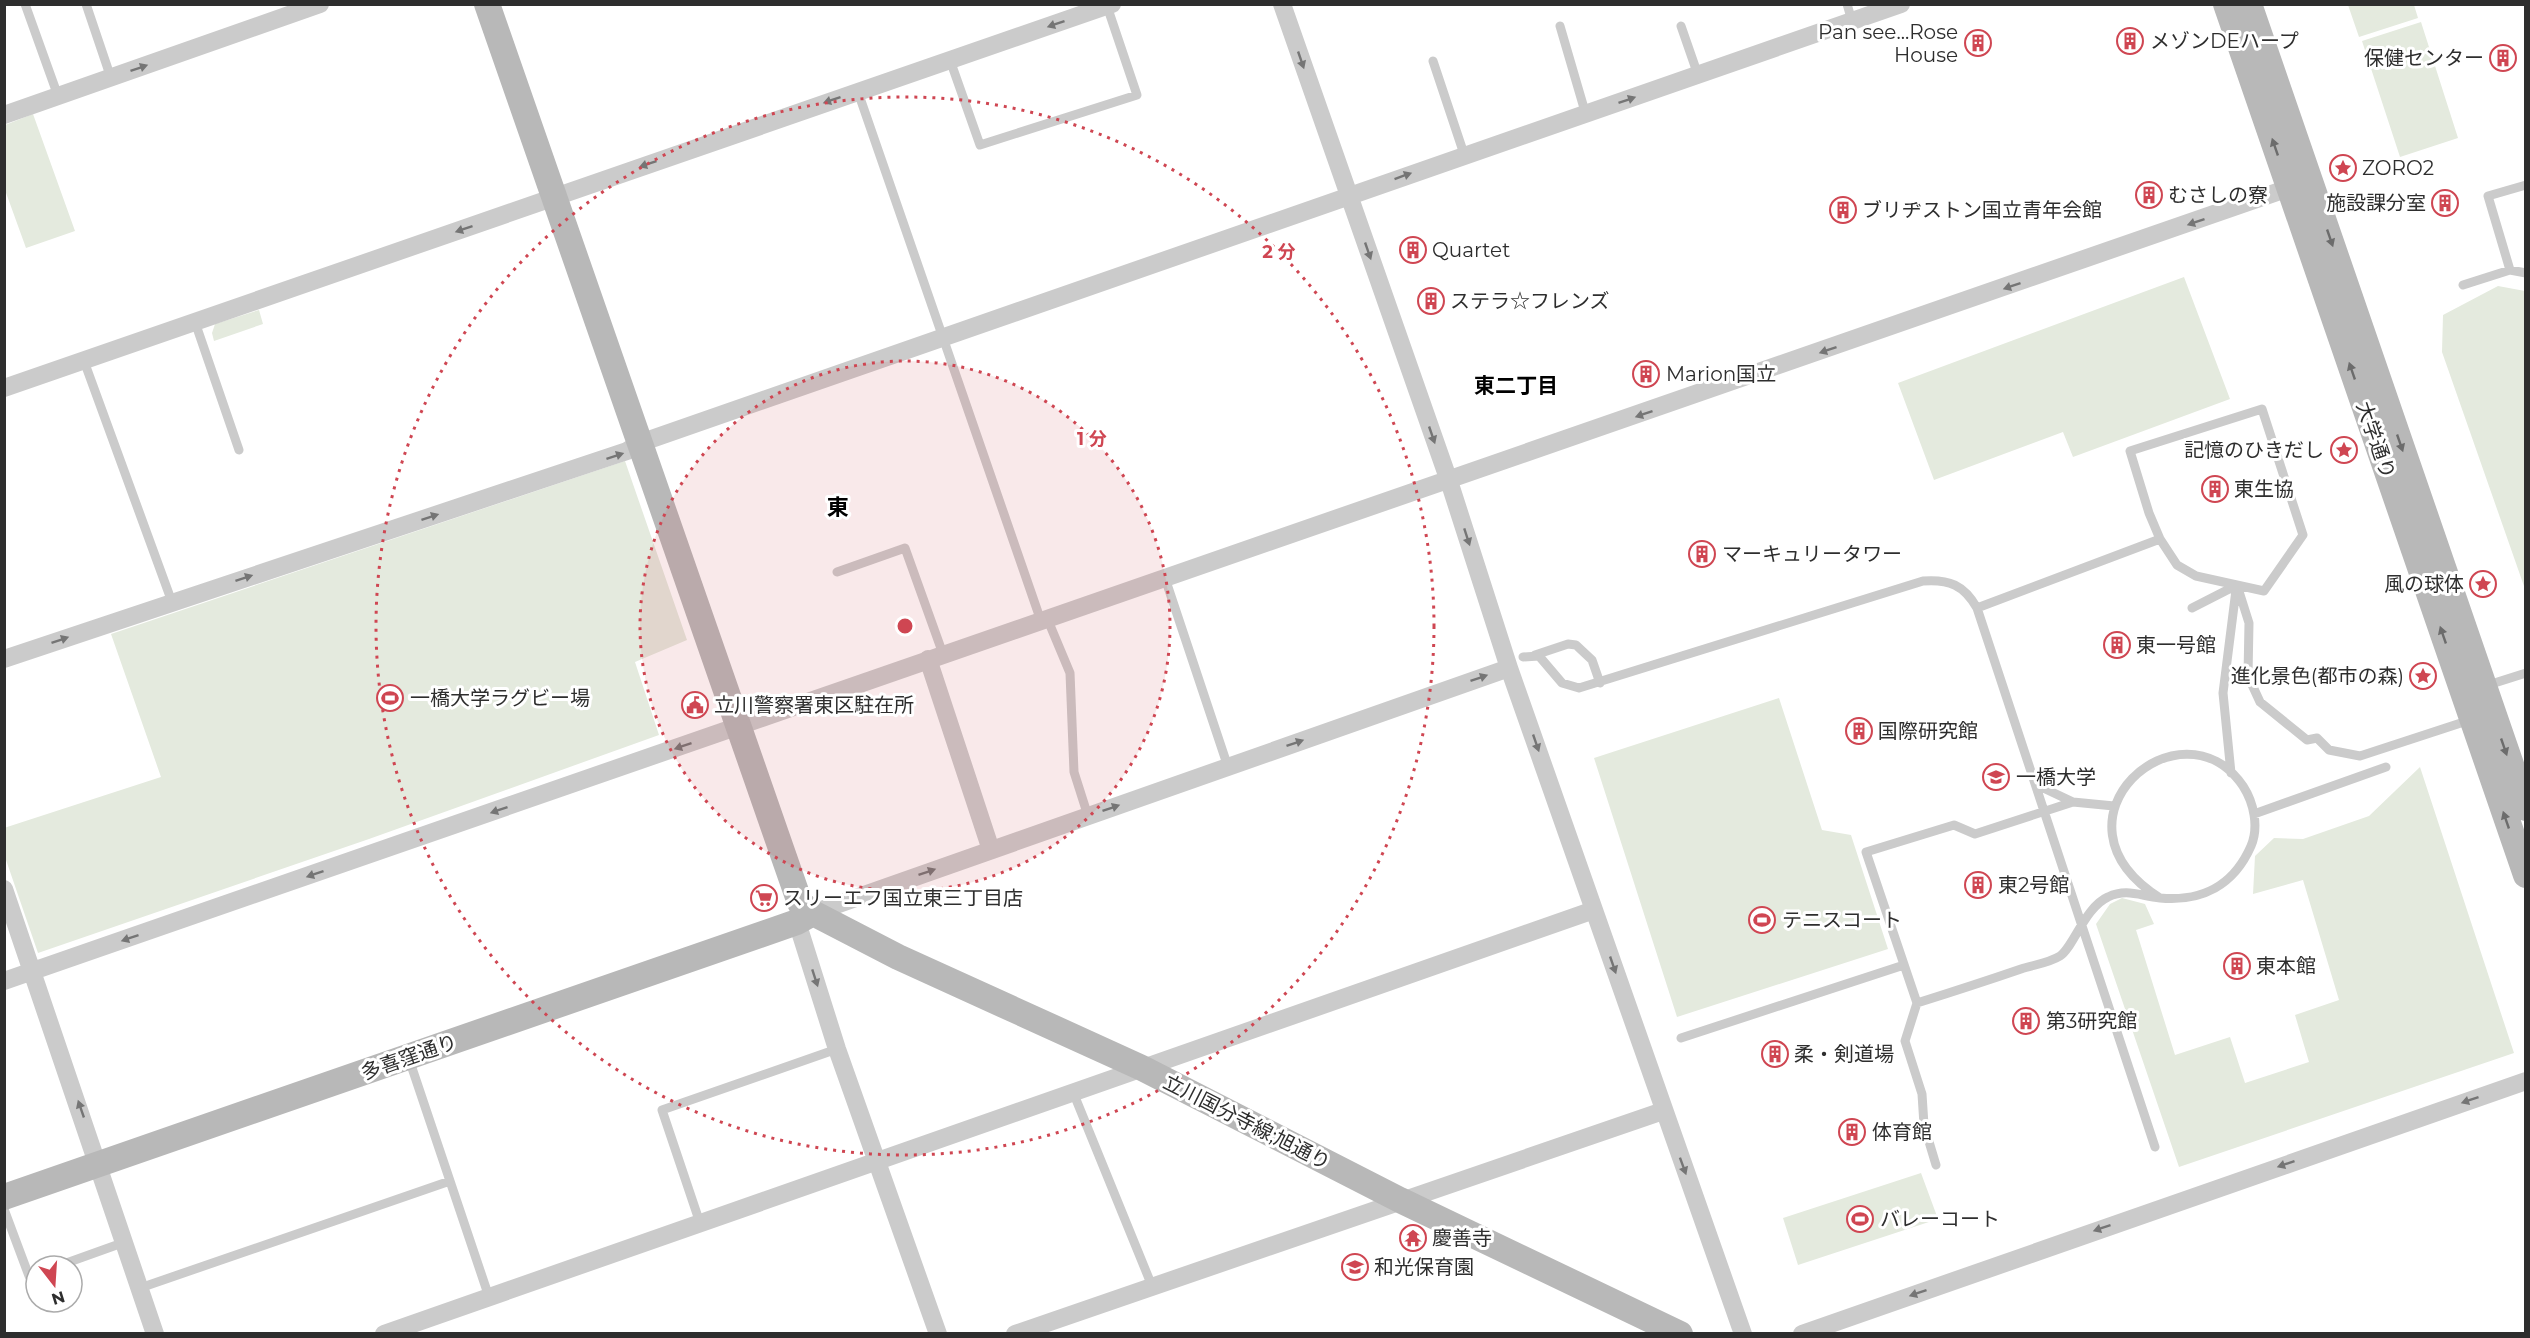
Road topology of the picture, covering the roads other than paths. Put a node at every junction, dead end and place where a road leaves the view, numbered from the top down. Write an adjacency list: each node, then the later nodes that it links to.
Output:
1 (26, 4): 18 (lane)
2 (86, 4): 16 (lane)
3 (320, 4): 16 (street, one-way to 3)
4 (487, 4): 25 (main road)
5 (1282, 4): 24 (street, one-way to 24)
6 (1901, 4): 10 (street)
7 (2226, 4): 22 (main road, 大学通り, one-way to 7)
8 (2249, 4): 22 (main road, 大学通り)
9 (1110, 5): 13 (street, one-way to 13); 13 (lane)
10 (1849, 13): 15 (street)
11 (1560, 26): 20 (lane)
12 (1681, 26): 15 (lane)
13 (950, 60): 17 (street)
14 (1433, 61): 21 (lane)
15 (1698, 75): 20 (street, one-way to 15)
16 (111, 78): 18 (street)
17 (858, 92): 25 (street, one-way to 25); 30 (lane)
18 (58, 96): 19 (street)
19 (4, 115)
20 (1586, 115): 21 (street)
21 (1464, 154): 24 (street, one-way to 21)
22 (2300, 184): 35 (street, one-way to 35); 50 (main road, 大学通り)
23 (2526, 185): 26 (lane)
24 (1348, 196): 30 (street); 35 (street, one-way to 35)
25 (555, 197): 29 (street, one-way to 29); 33 (main road)
26 (2510, 270): 27 (lane); 28 (lane)
27 (2526, 273)
28 (2463, 285)
29 (195, 322): 31 (street); 34 (lane)
30 (942, 339): 33 (street); 43 (lane)
31 (84, 361): 32 (street); 40 (lane)
32 (4, 388)
33 (640, 443): 40 (street, one-way to 33); 52 (main road)
34 (239, 450)
35 (1449, 481): 38 (street); 47 (street, one-way to 47)
36 (2160, 539): 39 (lane); 39 (lane); 41 (lane)
37 (837, 573): 45 (lane)
38 (1165, 578): 43 (street); 53 (lane)
39 (2237, 585): 42 (lane); 51 (lane); 55 (lane)
40 (172, 602): 46 (street, one-way to 40)
41 (1977, 608): 49 (lane); 56 (lane)
42 (2192, 608)
43 (1044, 619): 45 (street); 62 (lane)
44 (1535, 655): 47 (lane); 49 (lane); 49 (lane)
45 (935, 657): 52 (street); 63 (street)
46 (4, 659)
47 (1516, 662): 53 (street, one-way to 47); 67 (street, one-way to 67)
48 (2526, 672): 50 (lane)
49 (1600, 683)
50 (2473, 690): 51 (main road, 大学通り)
51 (2482, 716): 59 (main road, 大学通り, one-way to 59); 64 (main road, 大学通り, one-way to 51)
52 (738, 727): 68 (main road); 71 (street, one-way to 71)
53 (1228, 767): 62 (street, one-way to 53)
54 (2386, 767): 61 (lane)
55 (2231, 773): 58 (lane); 61 (lane)
56 (2037, 785): 57 (lane); 60 (lane)
57 (2073, 802): 58 (lane); 60 (lane)
58 (2114, 806): 66 (lane)
59 (2526, 808)
60 (2046, 811): 69 (lane); 70 (lane)
61 (2254, 814): 66 (lane)
62 (1088, 816): 63 (street)
63 (991, 850): 68 (street, one-way to 63)
64 (2526, 875)
65 (4, 889): 71 (street)
66 (2160, 898): 69 (lane)
67 (1594, 910): 77 (street); 80 (street, one-way to 80)
68 (805, 918): 75 (street, one-way to 75); 76 (main road, 多喜窪通り); 77 (main road, 立川国分寺線;旭通り)
69 (2083, 921): 73 (lane); 81 (lane)
70 (1904, 965): 73 (lane); 74 (lane)
71 (33, 971): 72 (street); 83 (street, one-way to 71)
72 (4, 981)
73 (1917, 1003): 84 (lane)
74 (1681, 1038)
75 (837, 1049): 82 (street); 89 (lane)
76 (408, 1057): 83 (main road, 多喜窪通り); 85 (lane)
77 (1142, 1068): 79 (street); 87 (main road, 立川国分寺線;旭通り)
78 (2526, 1081): 102 (street, one-way to 102)
79 (1074, 1092): 82 (street); 93 (lane)
80 (1663, 1111): 87 (street); 101 (street, one-way to 101)
81 (2155, 1148)
82 (877, 1162): 89 (street); 98 (street)
83 (100, 1165): 86 (main road, 多喜窪通り); 90 (street)
84 (1936, 1165)
85 (450, 1181): 94 (lane); 95 (lane)
86 (4, 1197)
87 (1400, 1200): 93 (street); 100 (main road, 立川国分寺線;旭通り)
88 (4, 1209): 92 (lane)
89 (700, 1223): 95 (street)
90 (125, 1242): 91 (lane); 94 (street)
91 (84, 1257)
92 (24, 1263)
93 (1152, 1286): 99 (street)
94 (140, 1288): 96 (street)
95 (489, 1297): 97 (street)
96 (155, 1334)
97 (384, 1334)
98 (938, 1334)
99 (1015, 1334)
100 (1680, 1334)
101 (1743, 1334)
102 (1802, 1334)

